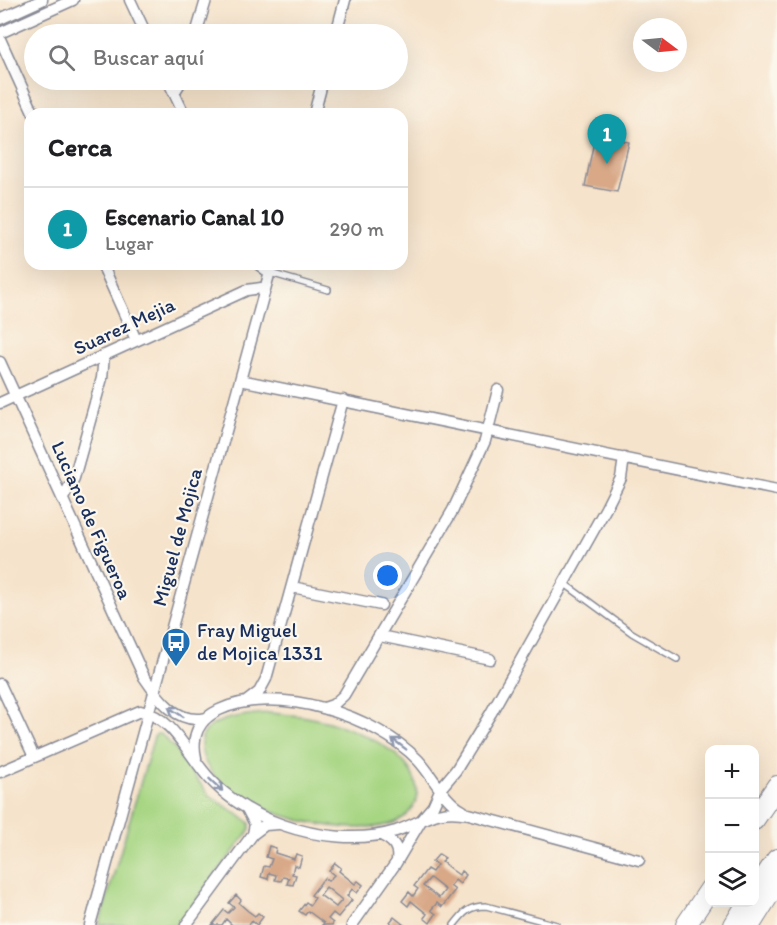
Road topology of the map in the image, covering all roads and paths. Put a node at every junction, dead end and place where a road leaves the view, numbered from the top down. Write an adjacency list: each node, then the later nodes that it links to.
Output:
1 (42, 0): 6 (street)
2 (73, 0): 10 (street)
3 (130, 0): 7 (street)
4 (206, 0): 8 (street)
5 (345, 0): 9 (street)
6 (0, 19)
7 (141, 24)
8 (199, 24)
9 (339, 24)
10 (0, 33)
11 (0, 39): 16 (street)
12 (173, 90): 15 (street)
13 (176, 90): 15 (street)
14 (320, 90): 18 (street)
15 (174, 93): 17 (street)
16 (31, 108)
17 (181, 108)
18 (316, 108)
19 (105, 270): 24 (street)
20 (270, 270): 22 (street, Miguel de Mojica)
21 (276, 270): 23 (lane)
22 (265, 289): 24 (street, Suarez Mejia); 27 (street, Miguel de Mojica)
23 (328, 290)
24 (136, 340): 25 (street, Suarez Mejia)
25 (104, 355): 29 (street, Suarez Mejia); 35 (street)
26 (0, 362): 29 (street, Luciano de Figueroa)
27 (240, 380): 30 (street); 44 (street, Miguel de Mojica)
28 (498, 390): 32 (street)
29 (16, 395): 31 (street, Suarez Mejia); 35 (street, Luciano de Figueroa)
30 (343, 400): 32 (street); 37 (street)
31 (0, 403)
32 (489, 430): 33 (street); 39 (street)
33 (624, 458): 34 (street); 36 (street)
34 (777, 490)
35 (63, 498): 44 (street, Luciano de Figueroa)
36 (565, 584): 41 (lane); 55 (street)
37 (292, 587): 38 (street); 42 (street)
38 (381, 605)
39 (380, 636): 40 (street); 45 (street)
40 (490, 659)
41 (677, 659)
42 (266, 679): 46 (street); 47 (street)
43 (0, 684): 52 (street)
44 (154, 691): 49 (street, Miguel de Mojica); 50 (street, Luciano de Figueroa, one-way to 44)
45 (344, 695): 48 (street); 51 (street)
46 (285, 702): 47 (street); 48 (street)
47 (245, 703): 50 (street)
48 (324, 708): 51 (street)
49 (148, 712): 52 (street); 53 (street); 73 (street, Miguel de Mojica)
50 (206, 718): 53 (street)
51 (354, 719): 54 (street, one-way to 51)
52 (34, 757): 56 (street)
53 (196, 762): 59 (street, one-way to 59)
54 (427, 770): 55 (street); 58 (street)
55 (456, 770): 58 (street)
56 (0, 772)
57 (777, 786): 60 (highway)
58 (441, 788): 61 (street); 62 (street)
59 (246, 809): 63 (street); 64 (street)
60 (759, 813)
61 (469, 814): 62 (street); 67 (street)
62 (422, 819): 65 (street); 68 (street)
63 (281, 824): 64 (street); 65 (street)
64 (253, 834): 74 (street)
65 (381, 835): 68 (street)
66 (777, 859): 70 (highway)
67 (639, 860)
68 (396, 863): 75 (street)
69 (777, 882): 80 (highway)
70 (759, 886)
71 (705, 896): 78 (highway)
72 (745, 907): 79 (highway)
73 (90, 925)
74 (186, 925)
75 (352, 925)
76 (454, 925): 77 (lane)
77 (557, 925)
78 (686, 925)
79 (734, 925)
80 (750, 925)

